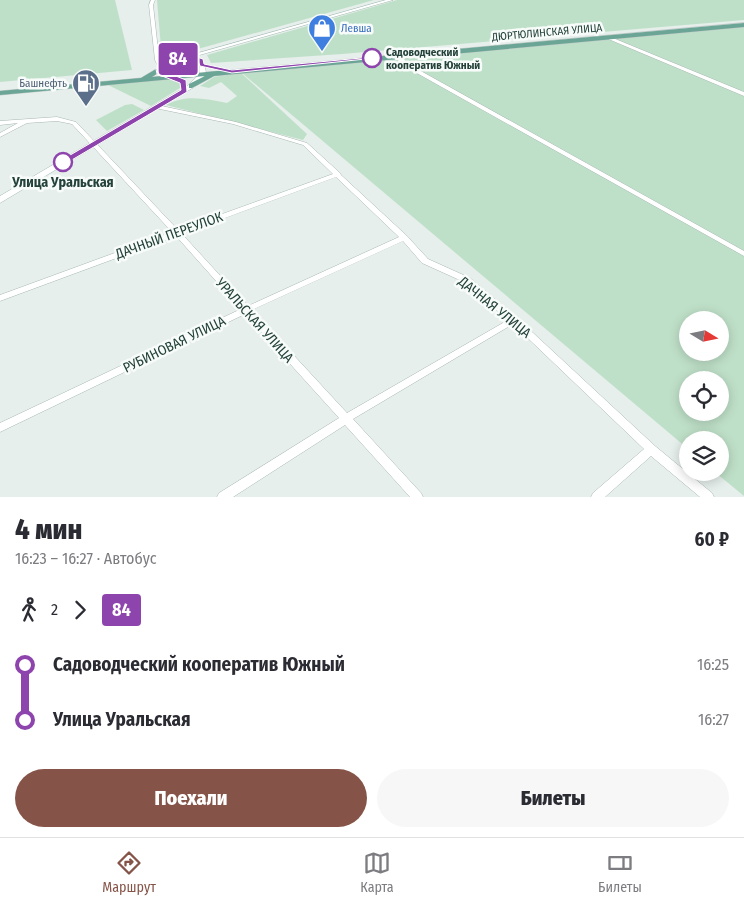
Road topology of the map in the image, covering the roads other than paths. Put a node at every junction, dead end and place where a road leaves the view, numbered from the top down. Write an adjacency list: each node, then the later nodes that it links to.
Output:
1 (153, 0): 8 (street)
2 (391, 0): 5 (main road)
3 (744, 24): 4 (main road, ДЮРТЮЛИНСКАЯ УЛИЦА)
4 (607, 37): 6 (main road, ДЮРТЮЛИНСКАЯ УЛИЦА); 18 (street)
5 (215, 49): 7 (main road); 9 (main road)
6 (395, 56): 11 (main road, ДЮРТЮЛИНСКАЯ УЛИЦА); 28 (street)
7 (177, 59): 8 (street); 9 (main road); 10 (main road)
8 (157, 60): 10 (street)
9 (201, 62): 11 (main road); 12 (main road); 13 (main road)
10 (160, 68): 14 (main road); 15 (main road)
11 (232, 71): 12 (main road); 16 (main road)
12 (203, 74): 13 (main road); 16 (main road)
13 (186, 76): 14 (main road)
14 (173, 77): 15 (main road); 16 (main road)
15 (141, 80): 17 (main road)
16 (188, 88): 19 (main road)
17 (0, 93)
18 (744, 94)
19 (157, 107): 23 (main road); 24 (street, ДАЧНАЯ УЛИЦА)
20 (30, 120): 21 (street, УРАЛЬСКАЯ УЛИЦА); 22 (street); 23 (street, УРАЛЬСКАЯ УЛИЦА)
21 (0, 123)
22 (0, 135)
23 (94, 144): 25 (main road); 26 (street, УРАЛЬСКАЯ УЛИЦА)
24 (338, 174): 26 (street, ДАЧНЫЙ ПЕРЕУЛОК); 27 (street, ДАЧНАЯ УЛИЦА)
25 (0, 200)
26 (176, 232): 29 (street, ДАЧНЫЙ ПЕРЕУЛОК); 30 (street, УРАЛЬСКАЯ УЛИЦА)
27 (404, 238): 30 (street, РУБИНОВАЯ УЛИЦА); 31 (street, ДАЧНАЯ УЛИЦА)
28 (744, 254)
29 (0, 298)
30 (246, 310): 32 (street, УРАЛЬСКАЯ УЛИЦА); 33 (street, РУБИНОВАЯ УЛИЦА)
31 (514, 320): 32 (street); 34 (street, ДАЧНАЯ УЛИЦА)
32 (345, 419): 35 (street); 36 (street, УРАЛЬСКАЯ УЛИЦА)
33 (0, 428)
34 (650, 449): 37 (street); 38 (street, ДАЧНАЯ УЛИЦА)
35 (223, 497)
36 (416, 497)
37 (597, 497)
38 (708, 497)

